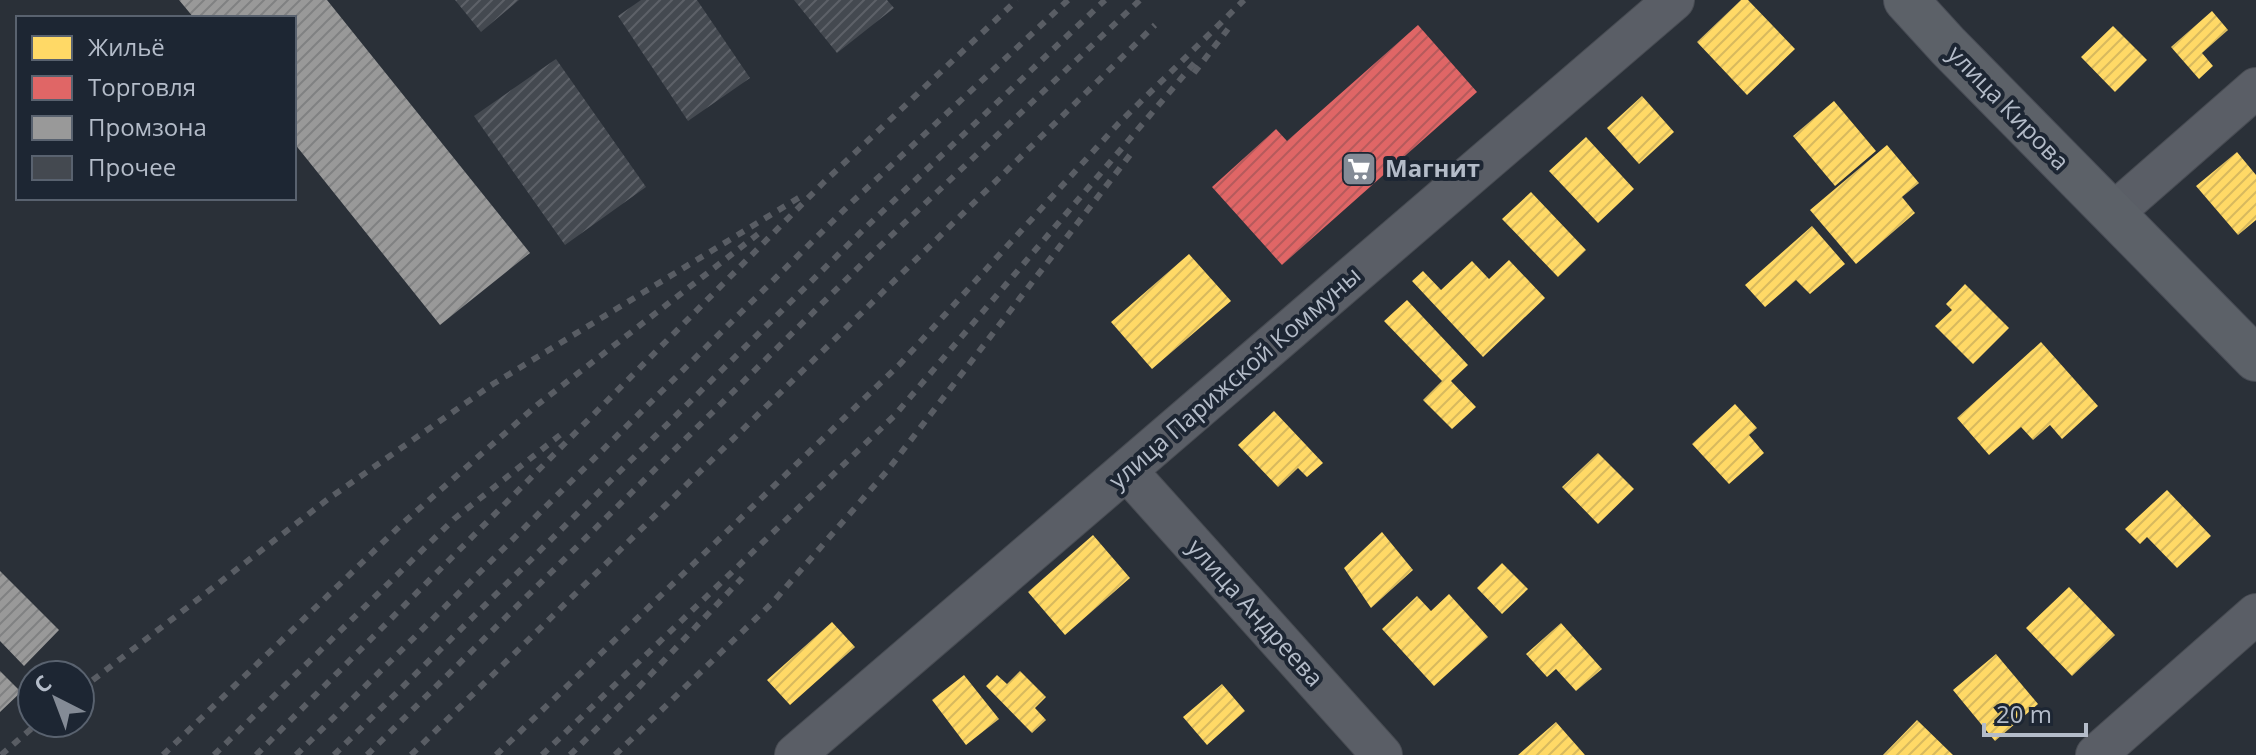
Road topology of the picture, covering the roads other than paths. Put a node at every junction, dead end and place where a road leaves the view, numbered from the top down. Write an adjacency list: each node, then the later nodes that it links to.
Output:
1 (1674, 0): 6 (street, улица Парижской Коммуны)
2 (1906, 0): 4 (main road, улица Кирова)
3 (2256, 88): 4 (street)
4 (2112, 214): 5 (main road, улица Кирова)
5 (2256, 359)
6 (1127, 471): 8 (street, улица Парижской Коммуны); 9 (street, улица Андреева)
7 (2256, 614): 10 (street)
8 (795, 755)
9 (1382, 755)
10 (2096, 755)

